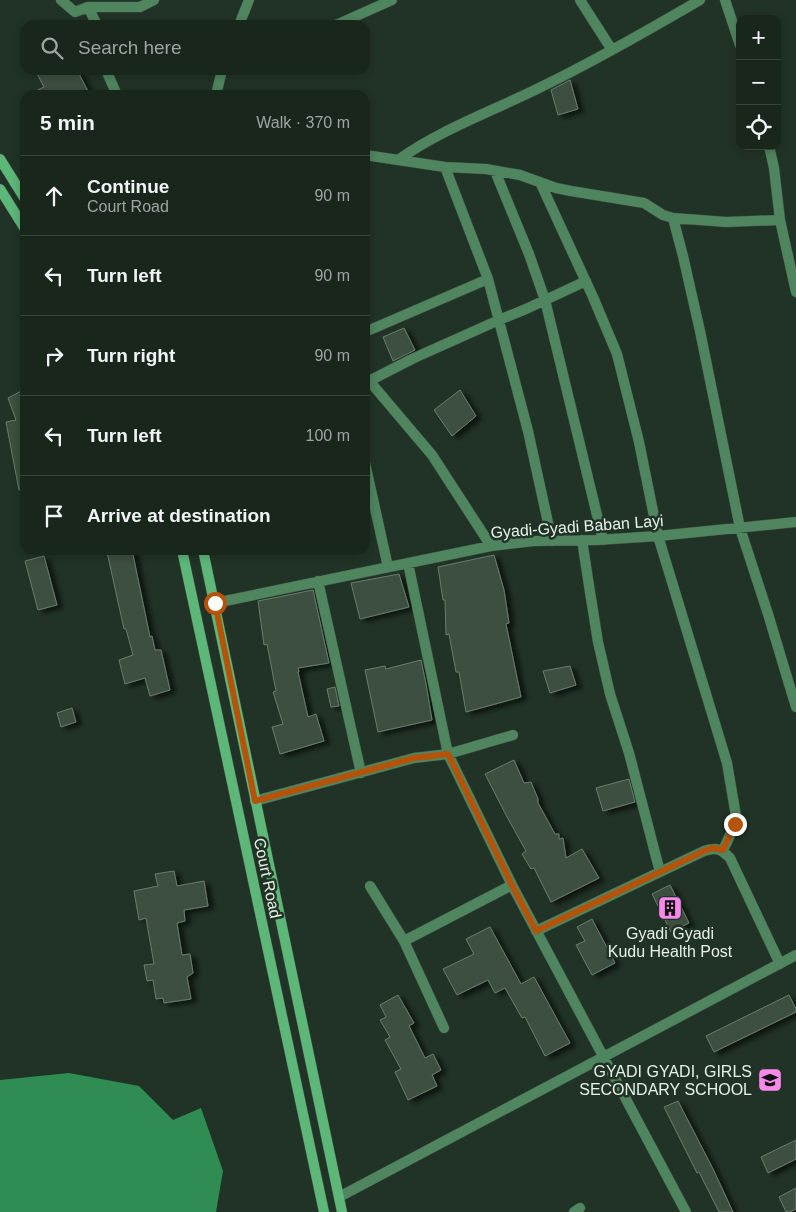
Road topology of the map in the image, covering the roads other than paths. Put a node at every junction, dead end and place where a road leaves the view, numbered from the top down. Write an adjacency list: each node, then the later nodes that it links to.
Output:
1 (61, 0): 8 (street)
2 (154, 0): 8 (street)
3 (250, 0): 10 (street)
4 (392, 0): 11 (street)
5 (580, 0): 13 (street)
6 (700, 0): 13 (street)
7 (725, 0): 12 (street)
8 (88, 7): 9 (street)
9 (94, 20)
10 (241, 20)
11 (347, 20)
12 (736, 33)
13 (612, 50): 21 (street)
14 (108, 75): 16 (street)
15 (221, 75): 17 (street)
16 (115, 90)
17 (217, 90)
18 (770, 150): 28 (street)
19 (370, 156): 21 (street)
20 (0, 159): 26 (main road)
21 (398, 160): 22 (street)
22 (445, 167): 23 (street); 31 (street)
23 (495, 171): 24 (street); 34 (street)
24 (540, 182): 27 (street); 32 (street)
25 (0, 189): 29 (main road)
26 (20, 192)
27 (672, 218): 28 (street); 41 (street)
28 (780, 220): 30 (street)
29 (20, 221)
30 (791, 249): 33 (street)
31 (488, 280): 35 (street); 36 (street)
32 (586, 281): 34 (street); 42 (street)
33 (796, 292)
34 (545, 300): 35 (street); 44 (street)
35 (499, 320): 37 (street); 45 (street)
36 (370, 330)
37 (370, 377)
38 (370, 382): 46 (street)
39 (370, 486): 50 (street)
40 (796, 522): 41 (street, Gyadi-Gyadi Baban Layi)
41 (740, 528): 42 (street, Gyadi-Gyadi Baban Layi); 53 (street)
42 (658, 536): 44 (street, Gyadi-Gyadi Baban Layi); 58 (street)
43 (582, 540): 44 (street, Gyadi-Gyadi Baban Layi); 45 (street, Gyadi-Gyadi Baban Layi); 59 (street)
44 (603, 540)
45 (552, 541): 46 (street, Gyadi-Gyadi Baban Layi)
46 (491, 546): 49 (street, Gyadi-Gyadi Baban Layi)
47 (183, 555): 69 (main road, Court Road)
48 (204, 555): 52 (main road, Court Road)
49 (408, 563): 50 (street, Gyadi-Gyadi Baban Layi); 55 (street)
50 (388, 567): 51 (street, Gyadi-Gyadi Baban Layi)
51 (318, 581): 52 (street, Gyadi-Gyadi Baban Layi); 56 (street)
52 (215, 603): 57 (main road, Court Road)
53 (796, 706)
54 (513, 735): 55 (street)
55 (448, 754): 56 (street); 60 (street)
56 (361, 772): 57 (street)
57 (255, 801): 68 (main road, Court Road)
58 (723, 850): 59 (street); 65 (street)
59 (660, 872): 62 (street)
60 (512, 885): 62 (street); 63 (street)
61 (370, 886): 63 (street)
62 (536, 931): 67 (street)
63 (404, 941): 66 (street)
64 (796, 956): 65 (street)
65 (780, 964): 67 (street)
66 (444, 1028)
67 (604, 1058): 68 (street); 71 (street)
68 (338, 1197): 70 (main road, Court Road)
69 (324, 1212)
70 (342, 1212)
71 (686, 1212)

